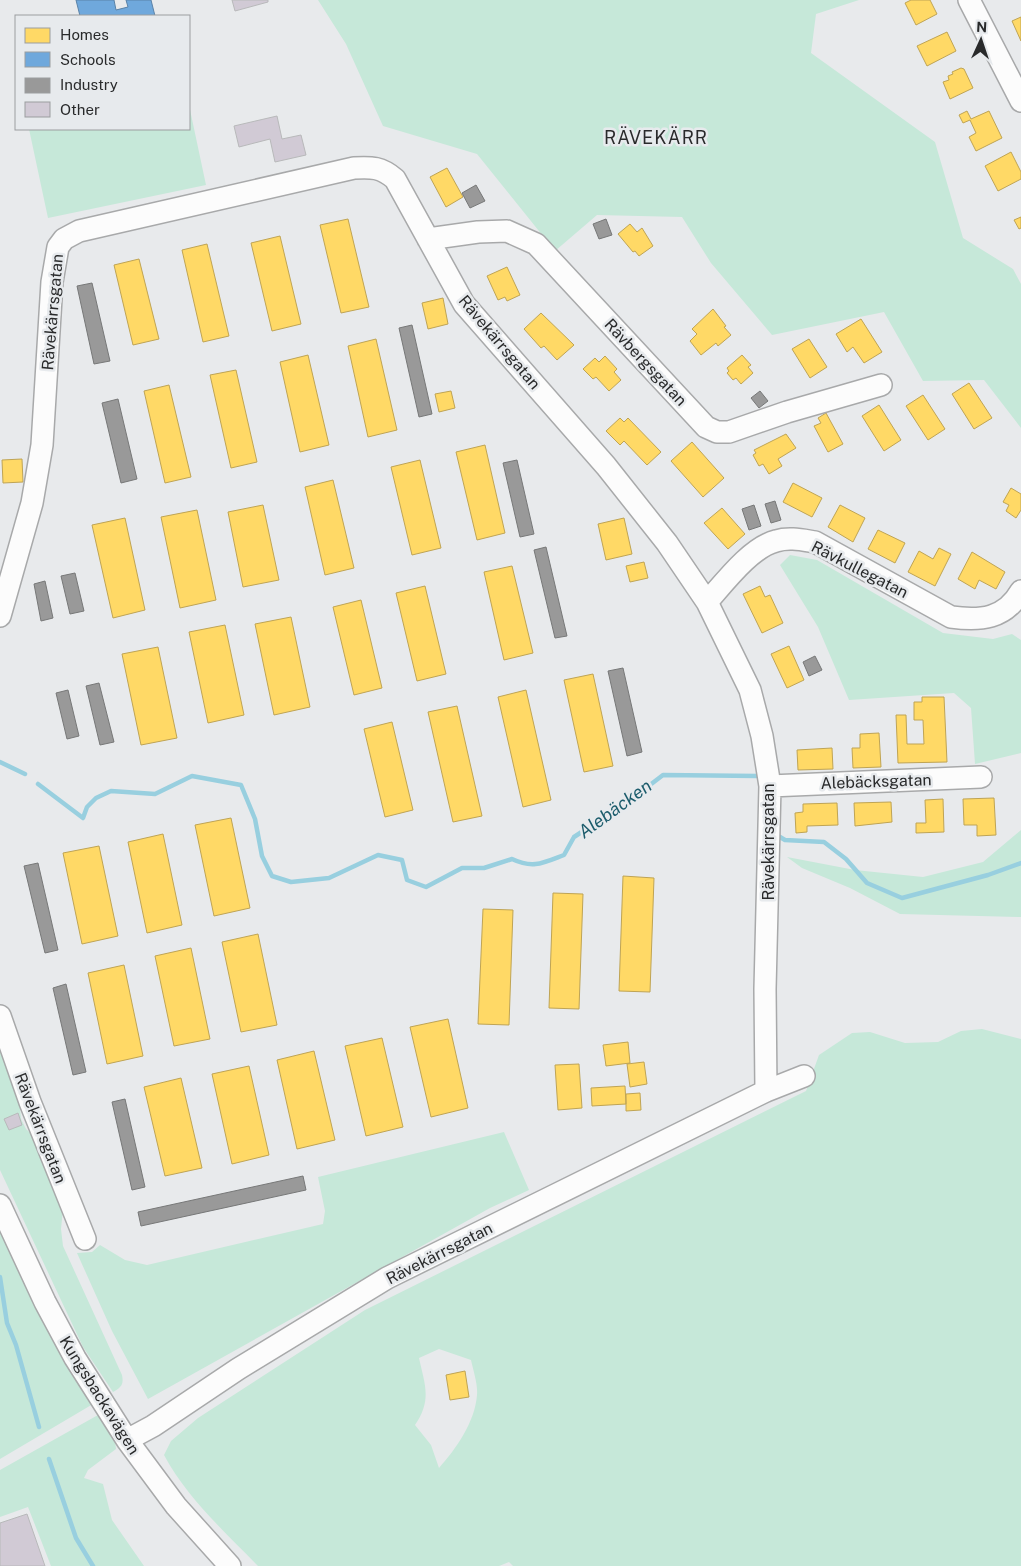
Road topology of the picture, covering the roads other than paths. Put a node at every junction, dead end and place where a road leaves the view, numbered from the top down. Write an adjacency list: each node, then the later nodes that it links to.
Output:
1 (969, 0): 2 (street)
2 (1021, 100)
3 (428, 239): 4 (street, Rävbergsgatan); 6 (street, Rävekärrsgatan); 7 (street, Rävekärrsgatan)
4 (881, 385)
5 (1021, 591): 6 (street, Rävkullegatan)
6 (706, 602): 9 (street, Rävekärrsgatan)
7 (0, 616)
8 (981, 777): 9 (street, Alebäcksgatan)
9 (770, 786): 12 (street, Rävekärrsgatan)
10 (0, 1016): 14 (street, Rävekärrsgatan)
11 (804, 1076): 12 (street, Rävekärrsgatan)
12 (766, 1091): 15 (street, Rävekärrsgatan)
13 (0, 1205): 15 (street, Kungsbackavägen)
14 (85, 1239)
15 (127, 1440): 16 (street, Kungsbackavägen)
16 (230, 1566)

